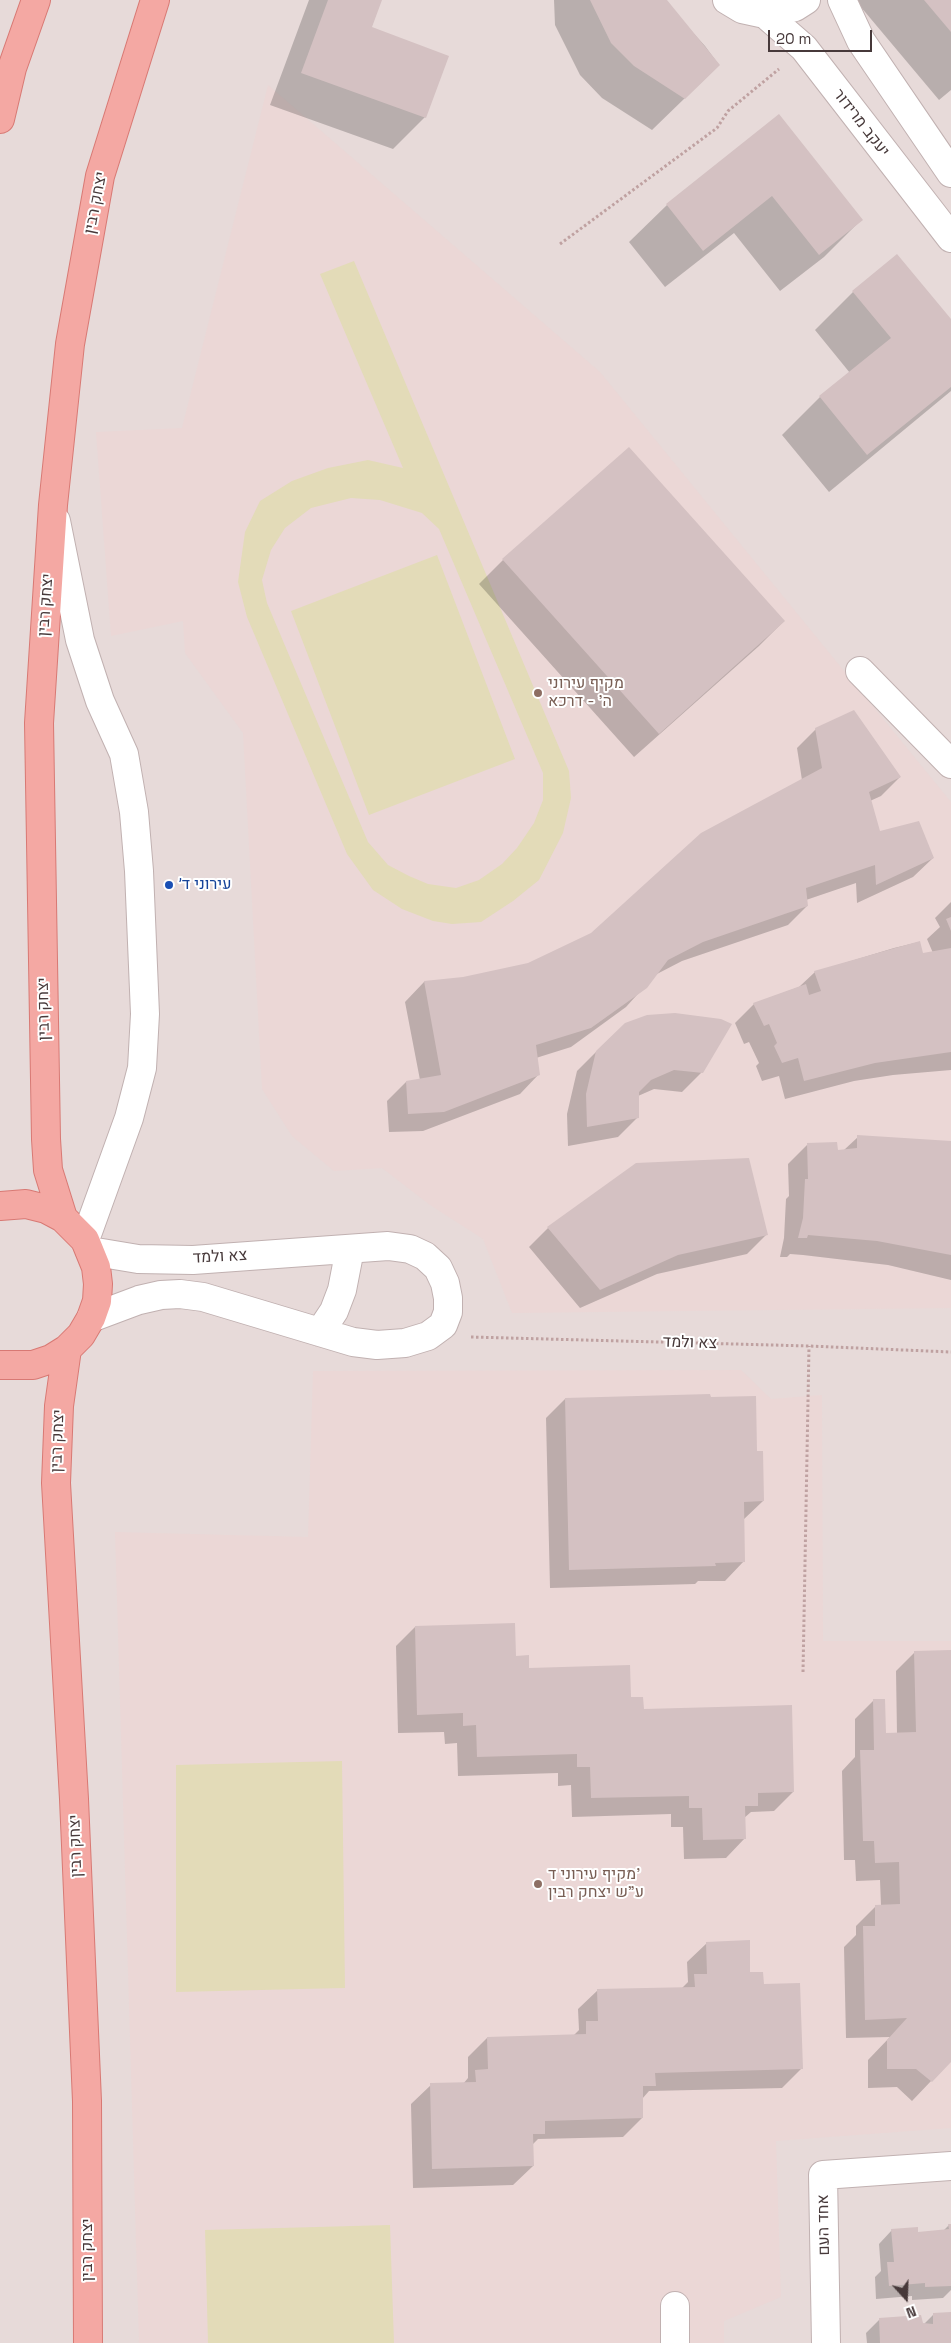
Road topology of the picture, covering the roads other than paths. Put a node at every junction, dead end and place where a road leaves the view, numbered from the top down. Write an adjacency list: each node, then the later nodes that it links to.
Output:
1 (36, 0): 7 (main road)
2 (155, 0): 10 (main road, יצחק רבין)
3 (727, 0): 6 (street)
4 (806, 0): 6 (street)
5 (842, 0): 8 (street)
6 (765, 14): 9 (street, יעקב מרידור)
7 (0, 119)
8 (951, 173)
9 (951, 238)
10 (52, 505): 14 (main road, יצחק רבין); 15 (street)
11 (860, 671): 12 (street)
12 (951, 764)
13 (0, 1206): 14 (main road)
14 (63, 1218): 15 (main road)
15 (88, 1246): 16 (street, צא ולמד); 17 (main road)
16 (350, 1248): 18 (street); 18 (street, צא ולמד)
17 (91, 1318): 18 (street, צא ולמד); 19 (main road)
18 (320, 1332)
19 (67, 1349): 20 (main road); 23 (main road, יצחק רבין)
20 (0, 1365)
21 (951, 2166): 25 (street, אחד העם)
22 (675, 2306): 24 (street)
23 (88, 2343)
24 (675, 2343)
25 (826, 2343)

